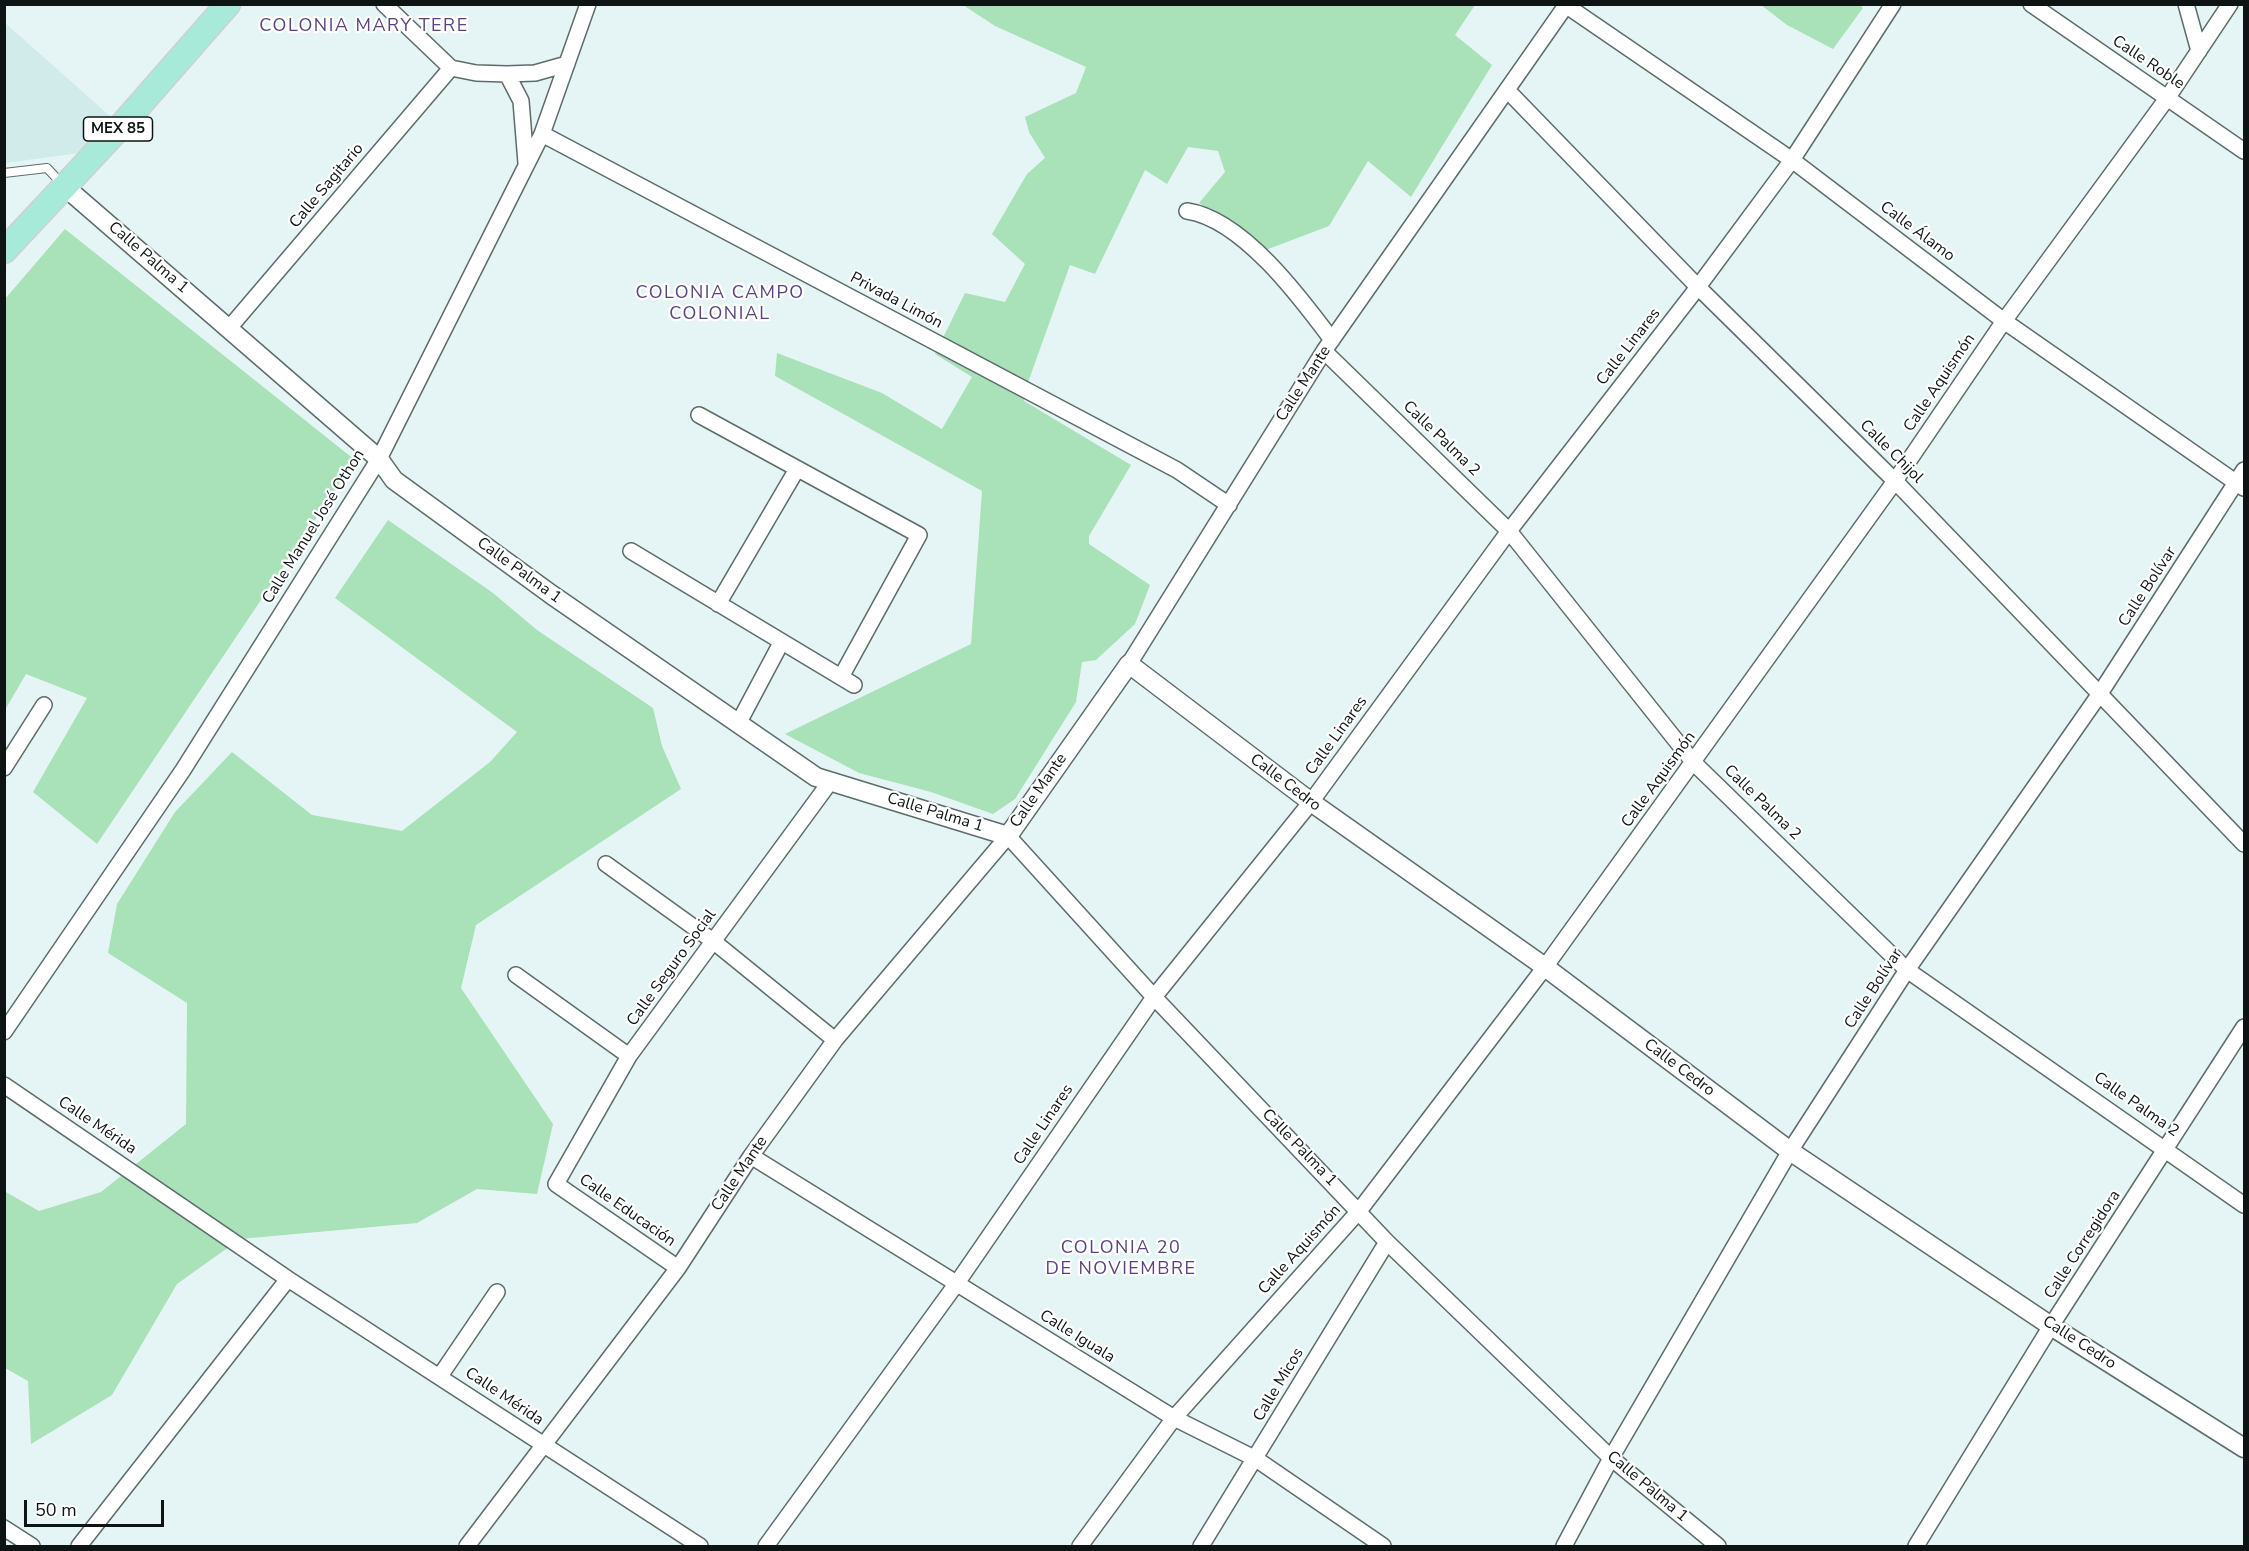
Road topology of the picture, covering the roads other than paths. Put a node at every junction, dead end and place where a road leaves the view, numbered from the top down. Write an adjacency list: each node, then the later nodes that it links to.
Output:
1 (384, 4): 11 (street)
2 (588, 4): 10 (street, Calle Manuel José Othon)
3 (1893, 4): 17 (street, Calle Linares)
4 (2031, 4): 14 (street, Calle Roble)
5 (2186, 4): 9 (street)
6 (2230, 4): 9 (street, Calle Aquismón)
7 (225, 5): 20 (main road, MEX 85)
8 (1567, 5): 13 (street, Calle Mante); 17 (street, Calle Álamo)
9 (2199, 51): 14 (street, Calle Aquismón)
10 (567, 64): 12 (street); 15 (street, Calle Manuel José Othon)
11 (451, 68): 12 (street); 25 (street, Calle Sagitario)
12 (507, 74): 18 (street)
13 (1508, 91): 23 (street, Calle Chijol); 26 (street, Calle Mante)
14 (2168, 98): 16 (street, Calle Roble); 24 (street, Calle Aquismón)
15 (542, 134): 18 (street, Calle Manuel José Othon); 32 (street, Privada Limón)
16 (2244, 151)
17 (1792, 160): 23 (street, Calle Linares); 24 (street, Calle Álamo)
18 (526, 166): 28 (street, Calle Manuel José Othon)
19 (4, 173): 20 (lane)
20 (64, 186): 22 (main road, MEX 85); 25 (street, Calle Palma 1)
21 (1187, 211): 26 (street, Calle Palma 2)
22 (4, 251)
23 (1698, 287): 31 (street, Calle Chijol); 33 (street, Calle Linares)
24 (2004, 321): 30 (street, Calle Álamo); 31 (street, Calle Aquismón)
25 (230, 327): 28 (street, Calle Palma 1)
26 (1328, 345): 32 (street, Calle Mante); 33 (street, Calle Palma 2)
27 (699, 415): 29 (street)
28 (379, 459): 40 (street, Calle Palma 1); 54 (street, Calle Manuel José Othon)
29 (797, 468): 35 (street); 36 (street)
30 (2242, 480): 38 (street, Calle Bolívar)
31 (1895, 481): 38 (street, Calle Chijol); 41 (street, Calle Aquismón)
32 (1229, 505): 37 (street, Calle Mante)
33 (1509, 531): 41 (street, Calle Palma 2); 44 (street, Calle Linares)
34 (631, 551): 35 (street)
35 (718, 604): 36 (street)
36 (781, 643): 40 (street)
37 (1129, 664): 44 (street, Calle Cedro); 45 (street, Calle Mante)
38 (2099, 695): 46 (street, Calle Chijol); 50 (street, Calle Bolívar)
39 (44, 705): 42 (street)
40 (738, 724): 43 (street, Calle Palma 1)
41 (1694, 763): 49 (street, Calle Aquismón); 50 (street, Calle Palma 2)
42 (4, 768)
43 (830, 782): 45 (street, Calle Palma 1); 48 (street, Calle Seguro Social)
44 (1311, 802): 49 (street, Calle Cedro); 52 (street, Calle Linares)
45 (1008, 836): 52 (street, Calle Palma 1); 55 (street, Calle Mante)
46 (2244, 844)
47 (606, 864): 48 (street)
48 (713, 941): 55 (street); 56 (street, Calle Seguro Social)
49 (1545, 967): 59 (street, Calle Cedro); 63 (street, Calle Aquismón)
50 (1907, 970): 58 (street, Calle Palma 2); 59 (street, Calle Bolívar)
51 (516, 975): 56 (street)
52 (1154, 997): 63 (street, Calle Palma 1); 67 (street, Calle Linares)
53 (2244, 1028): 58 (street, Calle Corregidora)
54 (4, 1032)
55 (835, 1040): 60 (street, Calle Mante)
56 (630, 1056): 61 (street, Calle Seguro Social)
57 (4, 1085): 66 (street, Calle Mérida)
58 (2168, 1149): 62 (street, Calle Palma 2); 69 (street, Calle Corregidora)
59 (1790, 1151): 69 (street, Calle Cedro); 74 (street, Calle Bolívar)
60 (751, 1156): 65 (street, Calle Mante); 67 (street, Calle Iguala)
61 (556, 1184): 65 (street, Calle Educación)
62 (2244, 1205)
63 (1359, 1211): 64 (street, Calle Palma 1); 71 (street, Calle Aquismón)
64 (1387, 1242): 74 (street, Calle Palma 1); 75 (street, Calle Micos)
65 (678, 1268): 72 (street, Calle Mante)
66 (288, 1279): 70 (street, Calle Mérida); 78 (street)
67 (957, 1283): 71 (street, Calle Iguala); 81 (street, Calle Linares)
68 (497, 1292): 70 (street)
69 (2051, 1326): 73 (street, Calle Cedro); 87 (street, Calle Corregidora)
70 (440, 1376): 72 (street, Calle Mérida)
71 (1173, 1418): 75 (street, Calle Iguala); 82 (street, Calle Aquismón)
72 (543, 1445): 79 (street, Calle Mante); 80 (street, Calle Mérida)
73 (2244, 1448)
74 (1611, 1458): 85 (street, Calle Bolívar); 86 (street, Calle Palma 1)
75 (1256, 1459): 83 (street, Calle Micos); 84 (street, Calle Iguala)
76 (4, 1528): 77 (street)
77 (32, 1546)
78 (79, 1546)
79 (467, 1546)
80 (700, 1546)
81 (766, 1546)
82 (1080, 1546)
83 (1201, 1546)
84 (1383, 1546)
85 (1564, 1546)
86 (1718, 1546)
87 (1916, 1546)

